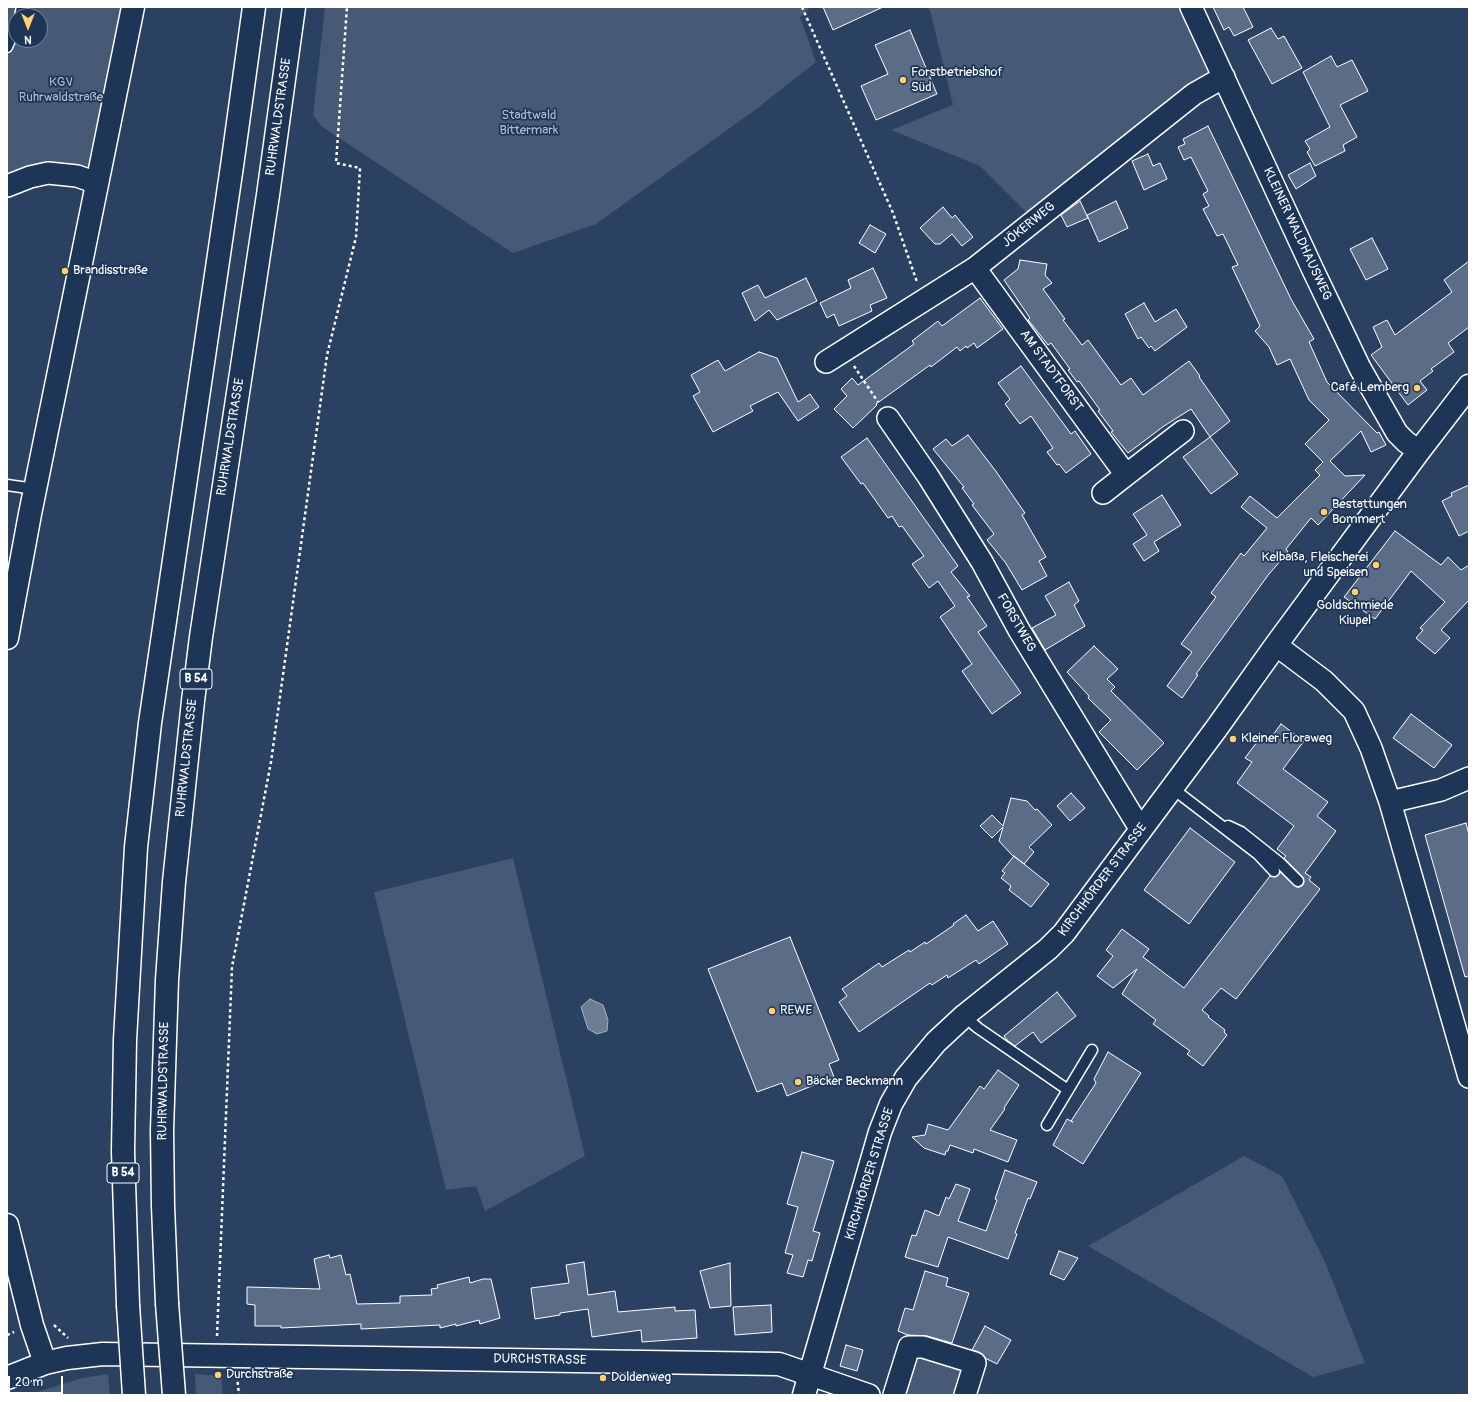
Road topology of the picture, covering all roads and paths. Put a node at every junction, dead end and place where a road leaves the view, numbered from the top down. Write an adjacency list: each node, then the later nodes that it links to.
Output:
1 (133, 7): 8 (main road)
2 (254, 7): 41 (main road, B 54, bridge)
3 (294, 7): 42 (main road, RUHRWALDSTRASSE / B 54, bridge)
4 (347, 7): 37 (path)
5 (802, 7): 11 (path)
6 (1191, 7): 7 (street, KLEINER WALDHAUSWEG)
7 (1224, 76): 10 (street, JÖKERWEG); 16 (street, KLEINER WALDHAUSWEG)
8 (97, 183): 9 (street); 19 (main road)
9 (7, 186)
10 (975, 268): 11 (street, JÖKERWEG); 17 (street, AM STADTFORST)
11 (923, 300): 12 (street, JÖKERWEG)
12 (835, 356): 14 (path)
13 (1469, 386): 16 (main road, KIRCHHÖRDER STRASSE)
14 (888, 418): 28 (street, FORSTWEG)
15 (1183, 432): 17 (street)
16 (1419, 451): 23 (main road, KIRCHHÖRDER STRASSE)
17 (1126, 475): 20 (street)
18 (7, 485): 19 (lane)
19 (35, 489): 21 (main road)
20 (1103, 493)
21 (9, 614): 22 (main road)
22 (7, 638)
23 (1276, 645): 25 (main road, KIRCHHÖRDER STRASSE); 26 (street)
24 (1469, 778): 26 (street)
25 (1172, 788): 27 (lane); 28 (main road, KIRCHHÖRDER STRASSE)
26 (1390, 802): 33 (street)
27 (1217, 822): 29 (lane); 30 (lane)
28 (1141, 830): 31 (main road, KIRCHHÖRDER STRASSE)
29 (1274, 871)
30 (1298, 881)
31 (964, 1016): 34 (lane); 39 (main road, KIRCHHÖRDER STRASSE)
32 (1092, 1050): 34 (lane)
33 (1469, 1077)
34 (1068, 1090): 35 (lane)
35 (1047, 1125)
36 (7, 1225): 38 (main road)
37 (217, 1356): 38 (main road, DURCHSTRASSE); 39 (main road, DURCHSTRASSE)
38 (45, 1364): 40 (main road, DURCHSTRASSE)
39 (811, 1374): 43 (main road, KIRCHHÖRDER STRASSE); 44 (street)
40 (7, 1378)
41 (134, 1395)
42 (174, 1395)
43 (804, 1395)
44 (869, 1395)
45 (894, 1395): 46 (street)
46 (965, 1395)

